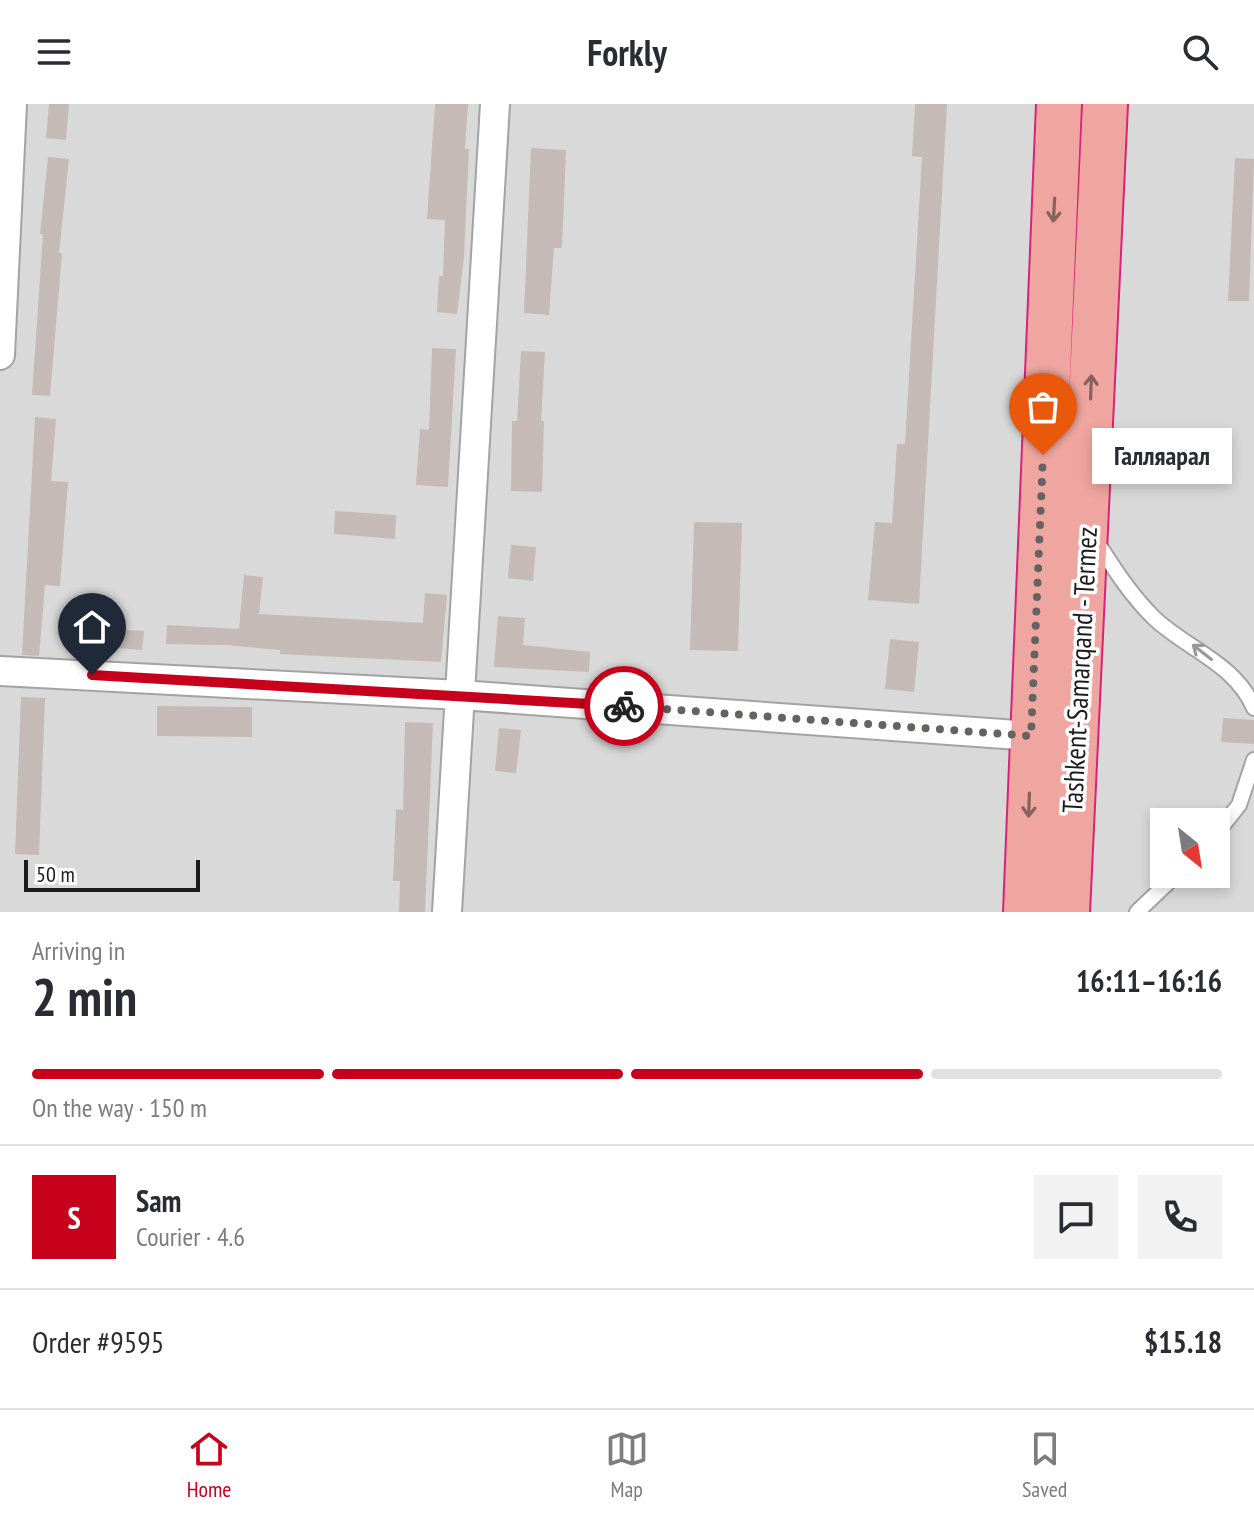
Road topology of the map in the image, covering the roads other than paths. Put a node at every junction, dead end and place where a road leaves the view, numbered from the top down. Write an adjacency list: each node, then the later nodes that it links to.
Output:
1 (12, 104): 5 (street)
2 (495, 104): 8 (street)
3 (1104, 122): 4 (highway, Tashkent-Samarqand - Termez); 6 (highway, Tashkent-Samarqand - Termez, one-way to 3)
4 (1058, 123): 10 (highway, Tashkent-Samarqand - Termez, one-way to 10)
5 (0, 355)
6 (1086, 525): 9 (lane, one-way to 6); 16 (highway, Tashkent-Samarqand - Termez)
7 (0, 671): 8 (street)
8 (460, 695): 10 (street); 14 (street)
9 (1254, 708)
10 (1031, 736): 15 (highway, Tashkent-Samarqand - Termez, one-way to 15)
11 (1254, 760): 12 (lane)
12 (1230, 816)
13 (1162, 888): 17 (lane)
14 (447, 912)
15 (1026, 912)
16 (1067, 912)
17 (1137, 912)

